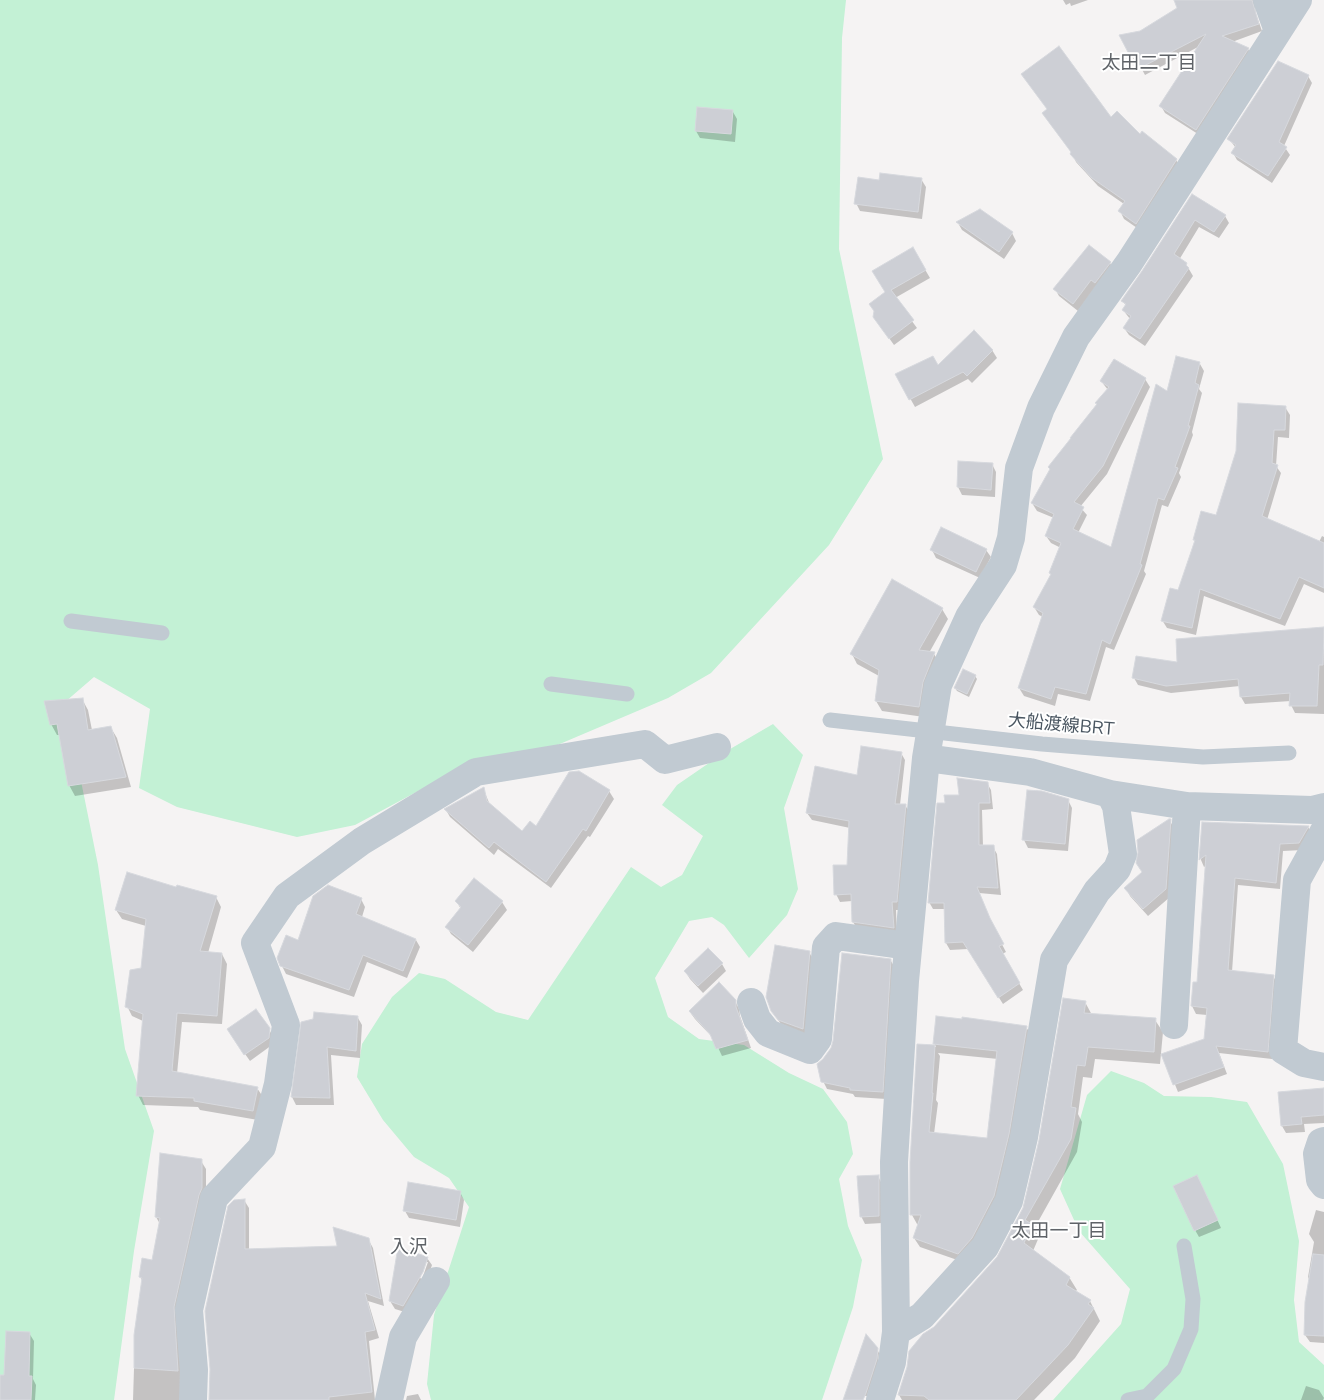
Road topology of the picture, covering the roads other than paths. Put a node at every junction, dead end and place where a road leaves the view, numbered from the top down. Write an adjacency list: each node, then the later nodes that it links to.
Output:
1 (1267, 0): 3 (street)
2 (1298, 0): 3 (street)
3 (1278, 31): 9 (street)
4 (71, 621): 5 (lane)
5 (162, 633)
6 (551, 684): 7 (lane)
7 (627, 694)
8 (830, 720): 9 (lane, 大船渡線BRT)
9 (930, 731): 11 (lane, 大船渡線BRT); 12 (street)
10 (717, 747): 26 (street)
11 (1289, 753)
12 (926, 758): 13 (street); 17 (street)
13 (1110, 794): 14 (street); 25 (street)
14 (1187, 806): 15 (street); 19 (street)
15 (1324, 807)
16 (1324, 831): 20 (street)
17 (908, 946): 18 (street); 25 (street)
18 (751, 1002)
19 (1174, 1025)
20 (1324, 1067)
21 (1324, 1141): 22 (street)
22 (1324, 1185)
23 (1184, 1246): 29 (lane)
24 (436, 1281): 27 (street)
25 (896, 1332): 28 (street)
26 (193, 1400)
27 (389, 1400)
28 (880, 1400)
29 (1128, 1400)

